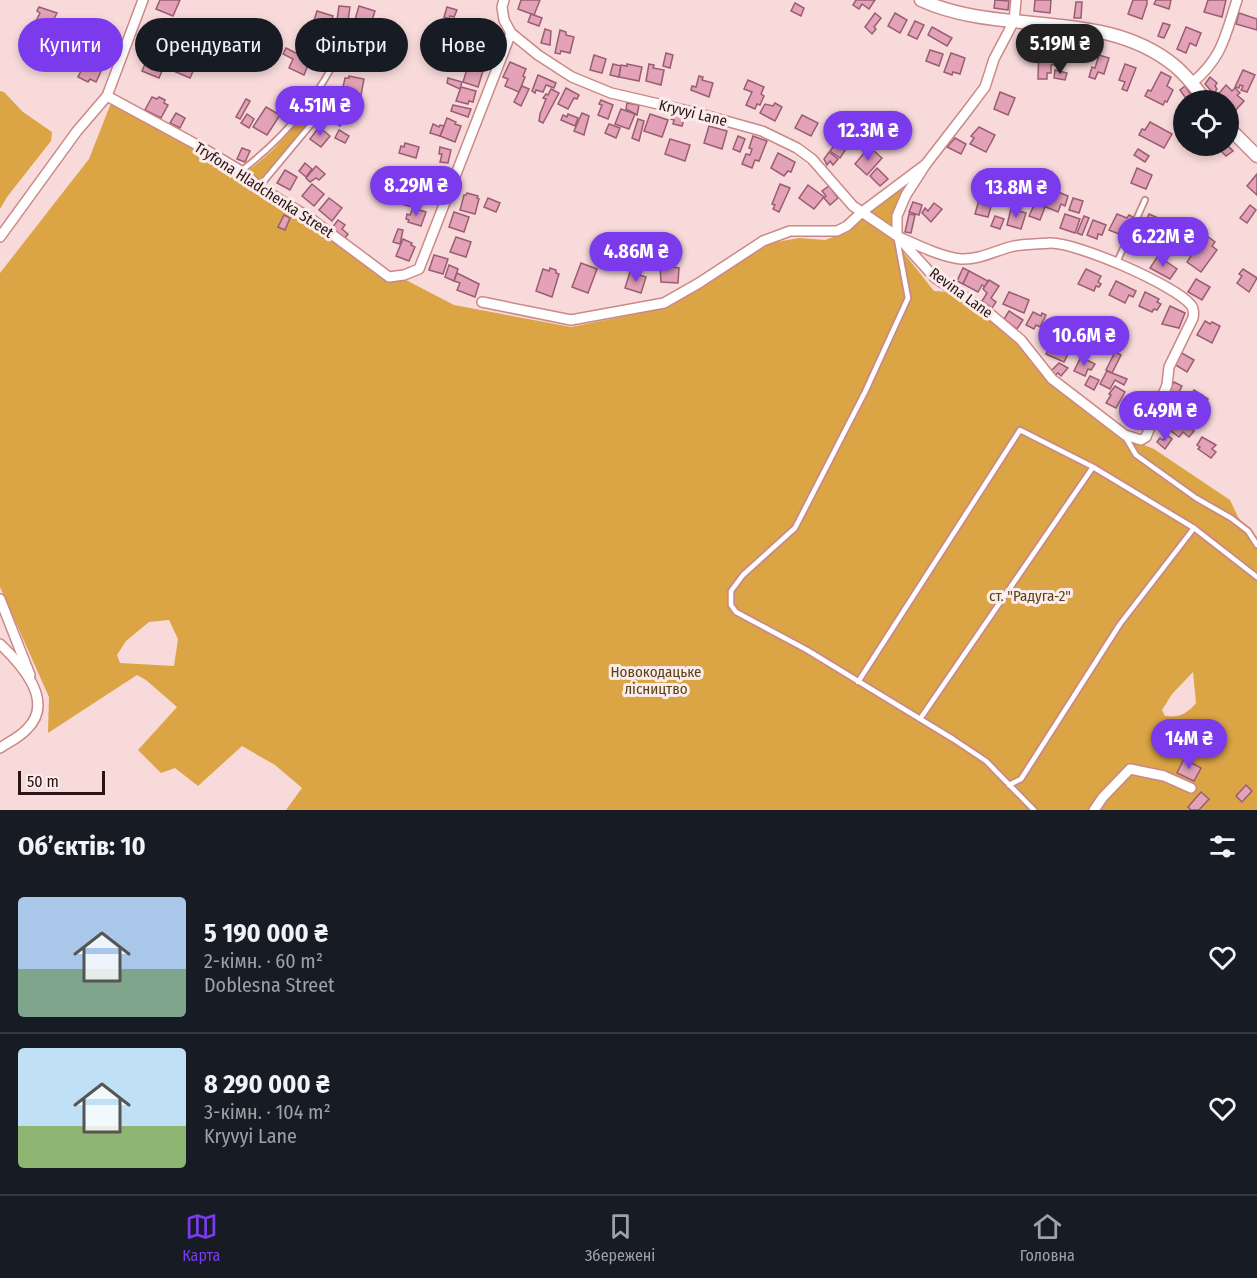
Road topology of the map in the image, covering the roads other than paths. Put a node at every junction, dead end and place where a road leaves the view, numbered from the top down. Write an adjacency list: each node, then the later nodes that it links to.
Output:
1 (143, 0): 11 (street)
2 (504, 0): 7 (street)
3 (921, 0): 6 (street)
4 (1016, 0): 6 (street)
5 (1237, 0): 9 (street)
6 (1014, 21): 9 (street); 15 (street)
7 (511, 33): 17 (street, Tryfona Hladchenka Street); 19 (street, Kryvyi Lane)
8 (330, 72): 16 (lane)
9 (1192, 83): 10 (street)
10 (1197, 90)
11 (107, 96): 16 (street, Tryfona Hladchenka Street); 21 (street)
12 (330, 98): 17 (lane)
13 (1239, 138): 14 (street)
14 (1257, 156)
15 (926, 164): 19 (street); 20 (street)
16 (241, 171): 17 (street, Tryfona Hladchenka Street)
17 (259, 187)
18 (1145, 200): 22 (lane)
19 (862, 212): 20 (street, Revina Lane); 23 (street)
20 (897, 236): 22 (street, Revina Lane); 24 (street, Revina Lane); 31 (lane)
21 (0, 237)
22 (1117, 262): 24 (street, Revina Lane)
23 (482, 302)
24 (1125, 435): 27 (lane)
25 (1093, 467): 26 (lane); 31 (lane); 33 (lane)
26 (1194, 528): 28 (lane); 35 (lane)
27 (1257, 545)
28 (1257, 577)
29 (0, 599): 32 (street)
30 (0, 644): 32 (street)
31 (858, 682): 33 (lane)
32 (34, 685): 34 (street)
33 (920, 720): 35 (lane)
34 (0, 748)
35 (1009, 785): 37 (lane)
36 (1191, 788): 38 (street)
37 (1034, 810)
38 (1094, 810)

